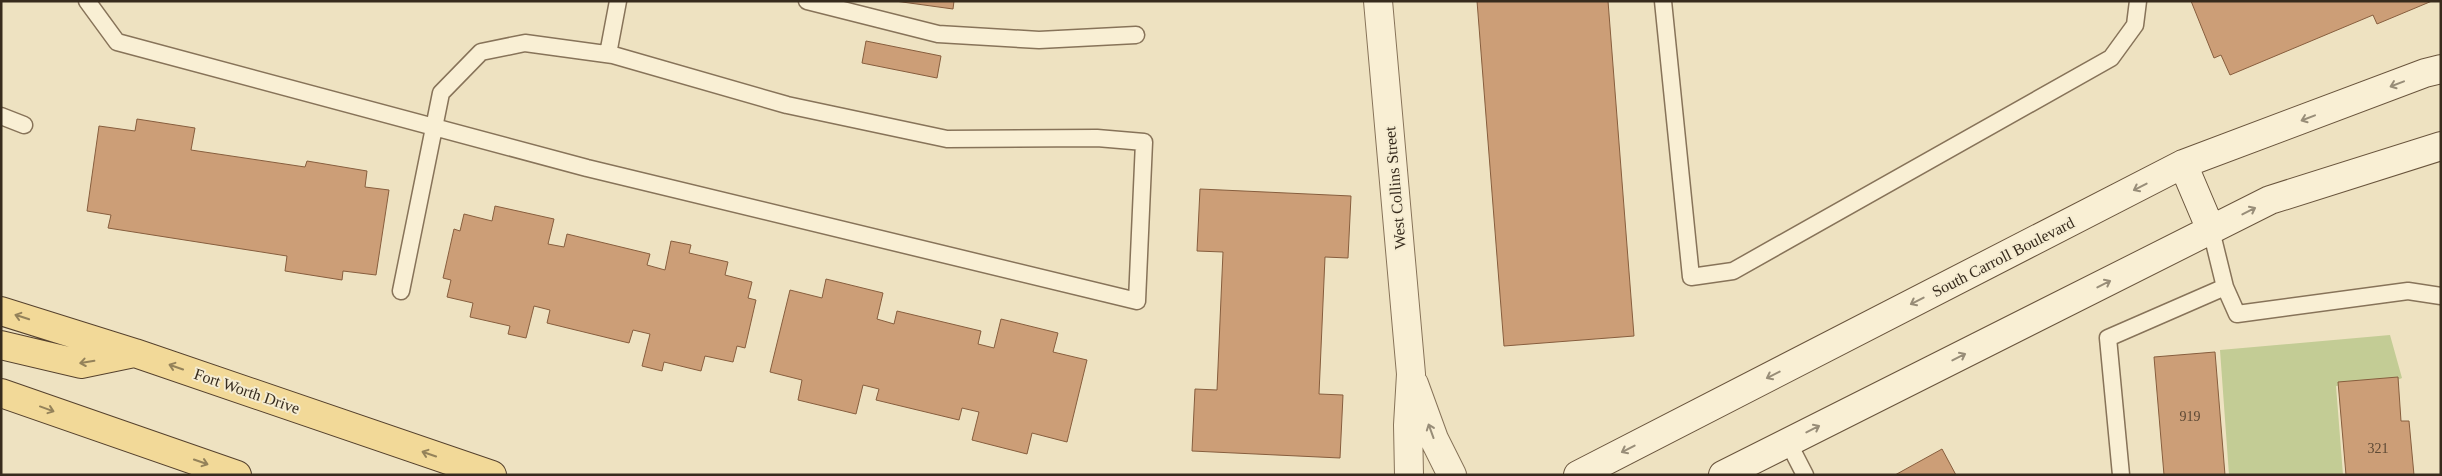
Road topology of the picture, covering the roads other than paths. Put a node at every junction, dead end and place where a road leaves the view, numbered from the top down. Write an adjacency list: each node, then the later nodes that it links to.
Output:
1 (88, 1): 12 (lane)
2 (618, 1): 8 (lane)
3 (807, 1): 7 (lane)
4 (1378, 1): 22 (main road, West Collins Street)
5 (1664, 1): 6 (lane)
6 (2138, 1)
7 (1136, 35)
8 (608, 54): 12 (lane); 12 (lane)
9 (2441, 69): 14 (main road, South Carroll Boulevard, one-way to 14)
10 (1, 116): 11 (lane)
11 (24, 125)
12 (434, 128): 17 (lane)
13 (2441, 146): 15 (main road, one-way to 13)
14 (2183, 164): 15 (main road); 29 (main road, South Carroll Boulevard, one-way to 29)
15 (2211, 230): 16 (lane); 24 (main road, one-way to 15)
16 (2225, 287): 18 (lane); 32 (lane)
17 (401, 291)
18 (2441, 296)
19 (1, 311): 21 (main road, Fort Worth Drive, one-way to 19)
20 (1, 345): 21 (main road, one-way to 20)
21 (135, 353): 25 (main road, Fort Worth Drive, one-way to 21)
22 (1411, 374): 27 (main road, West Collins Street); 28 (main road, West Collins Street, one-way to 22)
23 (1, 393): 26 (main road, one-way to 26)
24 (1788, 442): 30 (main road); 31 (lane)
25 (480, 473)
26 (237, 475)
27 (1409, 475)
28 (1452, 475)
29 (1578, 475)
30 (1723, 475)
31 (1805, 475)
32 (2121, 475)

